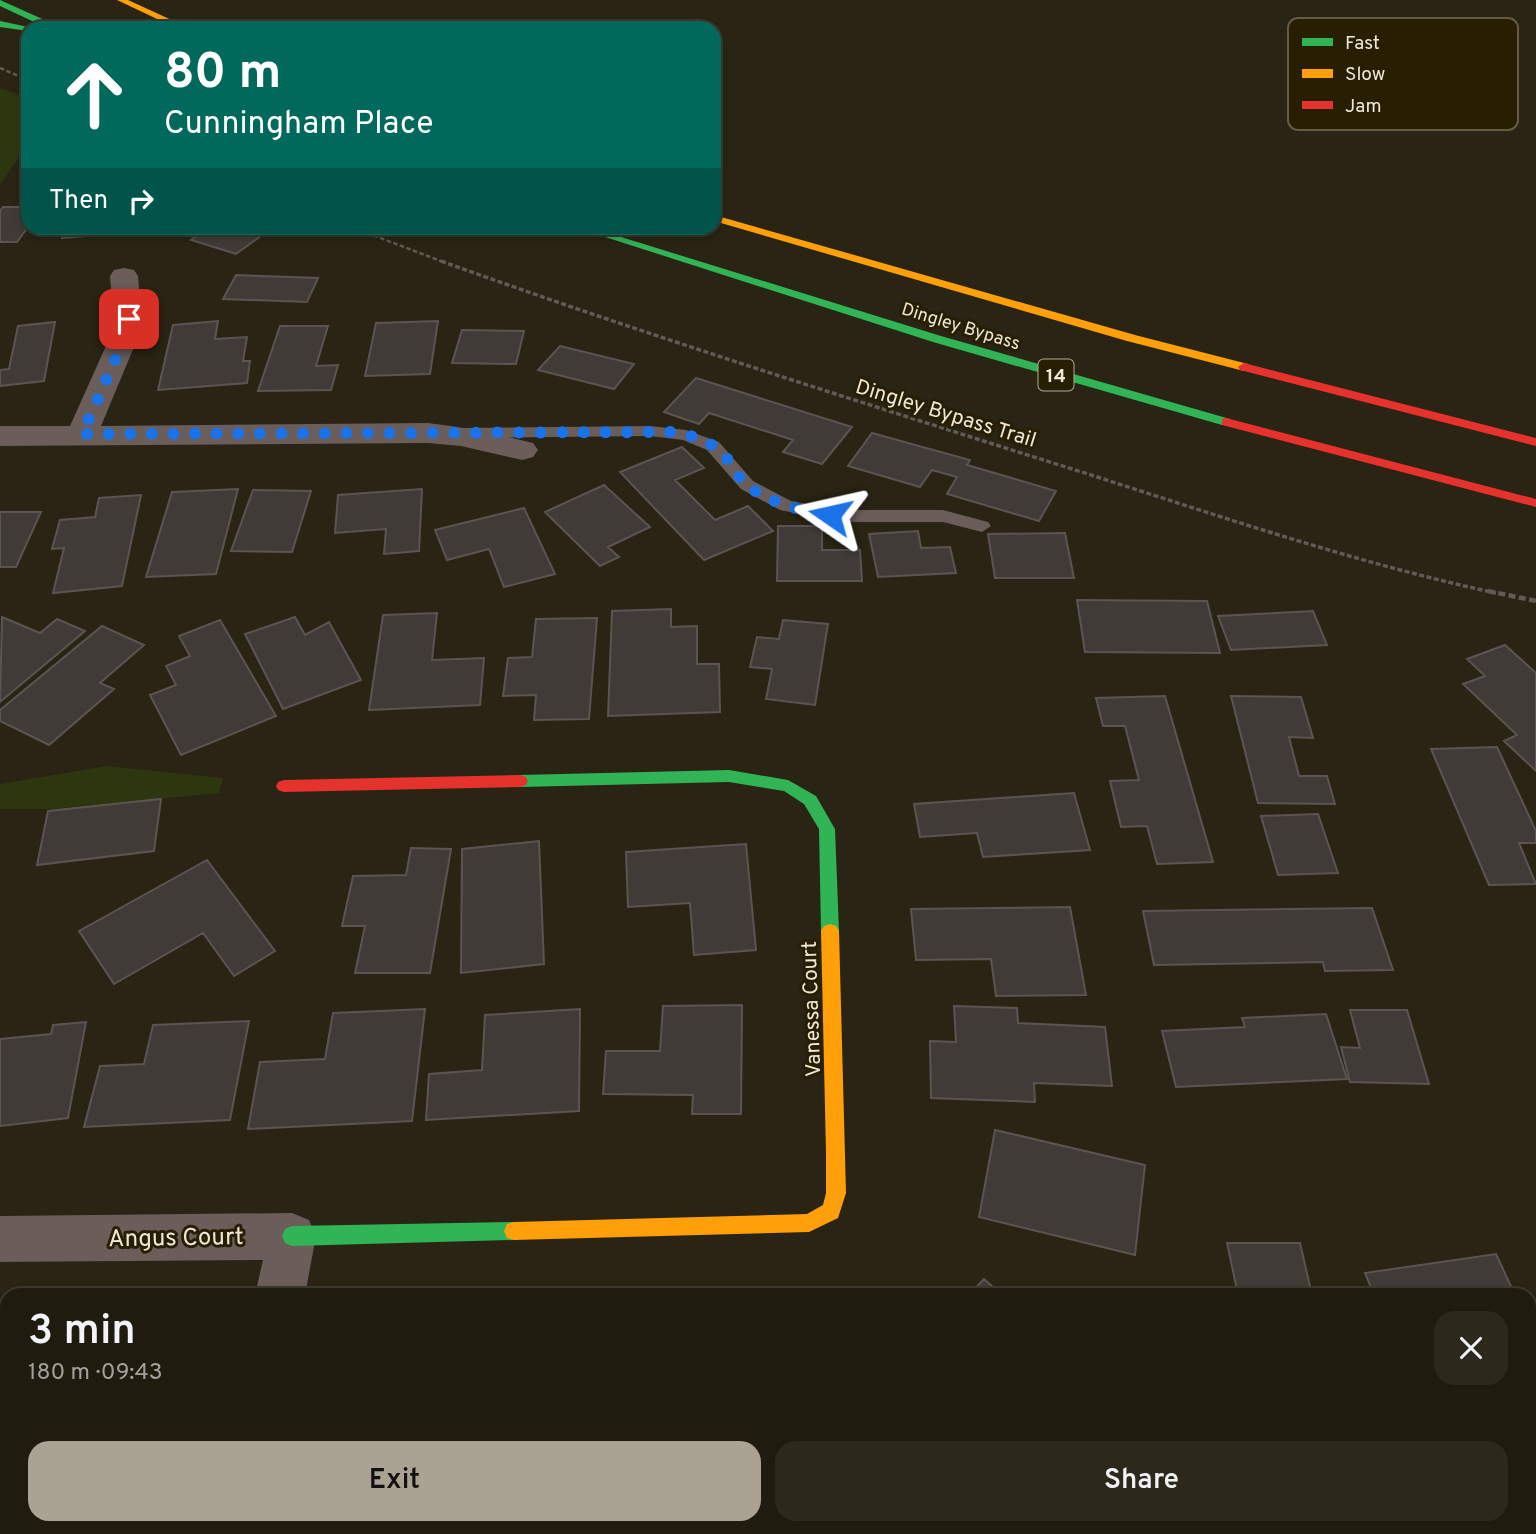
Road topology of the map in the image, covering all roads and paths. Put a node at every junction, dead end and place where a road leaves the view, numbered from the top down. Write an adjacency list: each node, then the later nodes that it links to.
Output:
1 (121, 0): 4 (main road)
2 (0, 3): 3 (main road)
3 (40, 21)
4 (168, 21)
5 (0, 24): 6 (main road)
6 (21, 27)
7 (0, 68): 8 (path)
8 (21, 77)
9 (721, 220): 16 (main road, Dingley Bypass)
10 (373, 235): 20 (path, Dingley Bypass Trail)
11 (604, 235): 18 (main road, Dingley Bypass / 14)
12 (124, 276): 14 (street)
13 (436, 433): 14 (street); 17 (street); 19 (lane)
14 (82, 434): 15 (street)
15 (0, 436)
16 (1536, 442)
17 (522, 450)
18 (1536, 503)
19 (982, 526)
20 (1536, 601)
21 (284, 786): 22 (main road, Vanessa Court)
22 (292, 1236): 23 (street, Angus Court); 24 (street)
23 (0, 1239)
24 (282, 1288)

